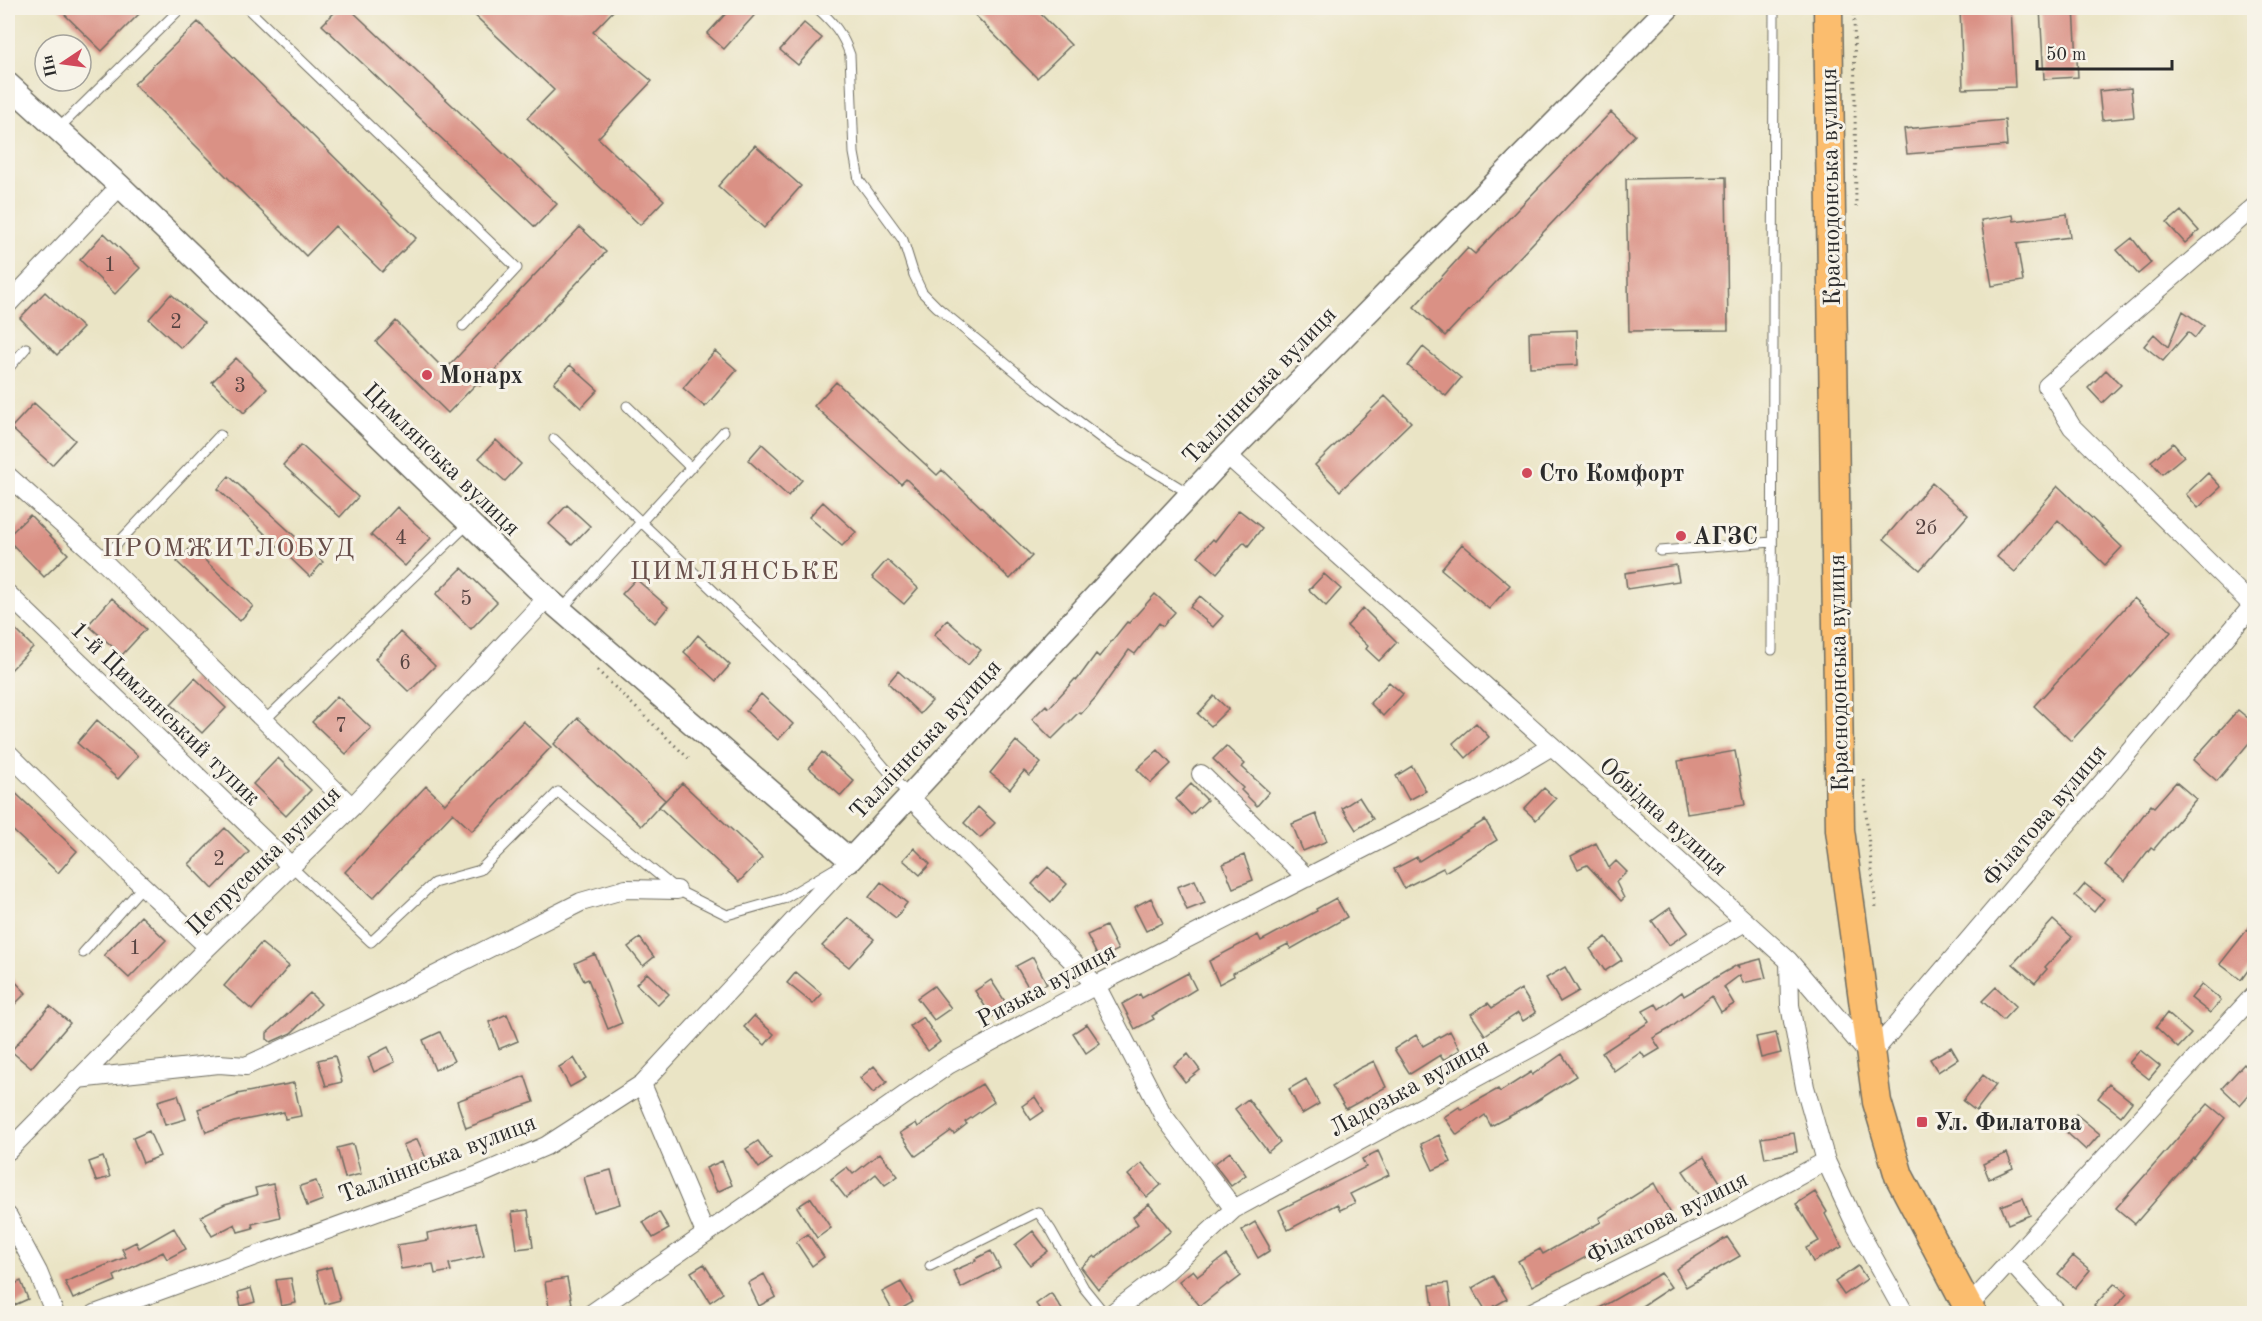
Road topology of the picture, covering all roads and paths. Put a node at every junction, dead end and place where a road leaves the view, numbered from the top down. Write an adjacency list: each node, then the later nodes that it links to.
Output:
1 (181, 8): 9 (lane)
2 (247, 8): 14 (lane)
3 (818, 8): 24 (lane)
4 (1668, 8): 21 (street, Талліннська вулиця)
5 (1774, 8): 27 (lane)
6 (1828, 8): 53 (main road, Краснодонська вулиця)
7 (1854, 8): 12 (path)
8 (8, 84): 9 (street, Цимлянська вулиця)
9 (58, 129): 10 (street, Цимлянська вулиця)
10 (120, 186): 13 (street); 26 (street, Цимлянська вулиця)
11 (2254, 207): 32 (street)
12 (1856, 211)
13 (8, 303)
14 (462, 326)
15 (26, 348): 16 (lane)
16 (8, 369)
17 (627, 406): 22 (lane)
18 (724, 431): 22 (lane)
19 (220, 435): 29 (lane)
20 (554, 439): 25 (lane)
21 (1227, 455): 24 (street, Талліннська вулиця); 35 (street, Обвідна вулиця)
22 (691, 468): 25 (lane)
23 (8, 476): 29 (street)
24 (1190, 494): 39 (street, Талліннська вулиця)
25 (641, 522): 31 (lane); 39 (lane)
26 (469, 523): 31 (street, Цимлянська вулиця); 34 (lane)
27 (1772, 542): 28 (lane); 33 (lane)
28 (1660, 551)
29 (102, 560): 34 (street)
30 (8, 594): 42 (street, 1-й Цимлянський тупик)
31 (554, 604): 40 (street, Петрусенка вулиця); 41 (street, Цимлянська вулиця)
32 (2254, 606): 53 (street, Філатова вулиця)
33 (1772, 650)
34 (264, 721): 40 (street)
35 (1552, 746): 43 (street, Ризька вулиця); 47 (street, Обвідна вулиця)
36 (8, 753): 44 (street)
37 (1864, 769): 46 (path)
38 (1201, 774): 43 (street)
39 (909, 796): 41 (street, Талліннська вулиця); 51 (street)
40 (352, 807): 42 (street, Петрусенка вулиця)
41 (850, 860): 45 (lane); 55 (street, Талліннська вулиця)
42 (292, 867): 45 (lane); 48 (street, Петрусенка вулиця)
43 (1307, 878): 51 (street, Ризька вулиця)
44 (143, 886): 48 (street); 49 (lane)
45 (677, 890): 54 (street)
46 (1877, 919)
47 (1745, 922): 50 (street, Обвідна вулиця); 58 (street, Ладозька вулиця)
48 (208, 946): 54 (street, Петрусенка вулиця)
49 (83, 953)
50 (1789, 962): 53 (street, Обвідна вулиця); 57 (street)
51 (1096, 985): 58 (street); 60 (street, Ризька вулиця)
52 (2254, 995): 61 (street)
53 (1870, 1056): 63 (main road, Краснодонська вулиця)
54 (76, 1079): 56 (street, Петрусенка вулиця)
55 (642, 1084): 60 (street); 65 (street, Талліннська вулиця)
56 (8, 1151)
57 (1826, 1161): 69 (street, Філатова вулиця); 70 (street)
58 (1234, 1209): 68 (street, Ладозька вулиця)
59 (8, 1216): 64 (street)
60 (705, 1233): 66 (street, Ризька вулиця)
61 (2010, 1262): 63 (street); 71 (street)
62 (930, 1266): 67 (lane)
63 (1971, 1310)
64 (55, 1314)
65 (95, 1314)
66 (591, 1314)
67 (1105, 1314)
68 (1111, 1314)
69 (1528, 1314)
70 (1905, 1314)
71 (2058, 1314)

